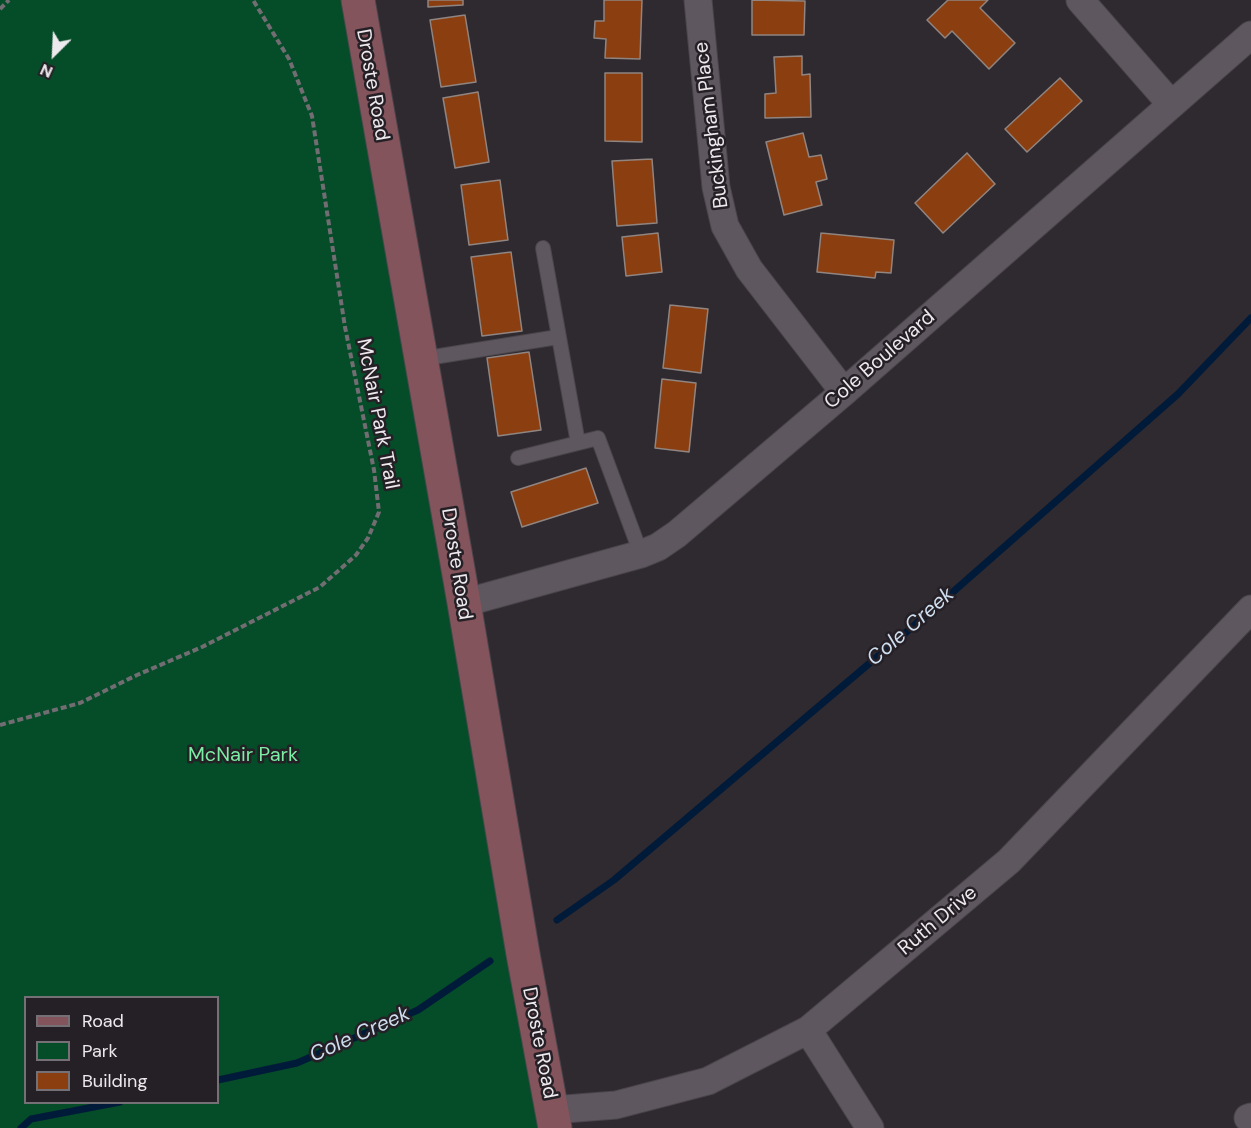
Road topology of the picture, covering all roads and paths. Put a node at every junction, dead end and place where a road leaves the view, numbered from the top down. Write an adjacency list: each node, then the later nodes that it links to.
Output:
1 (9, 0): 6 (path)
2 (253, 0): 18 (path, McNair Park Trail)
3 (357, 0): 11 (street, Droste Road)
4 (698, 0): 12 (street, Buckingham Place)
5 (1080, 0): 8 (street)
6 (0, 9)
7 (1251, 35): 8 (street, Cole Boulevard)
8 (1172, 104): 12 (street, Cole Boulevard)
9 (543, 248): 10 (lane)
10 (558, 338): 11 (lane); 13 (lane)
11 (421, 360): 16 (street, Droste Road)
12 (844, 392): 15 (street, Cole Boulevard)
13 (578, 443): 14 (lane); 15 (lane)
14 (518, 458)
15 (641, 554): 16 (street, Cole Boulevard)
16 (464, 603): 20 (street, Droste Road)
17 (1249, 616): 19 (street, Ruth Drive)
18 (0, 725)
19 (808, 1030): 20 (street, Ruth Drive); 21 (street)
20 (553, 1119)
21 (870, 1128)

